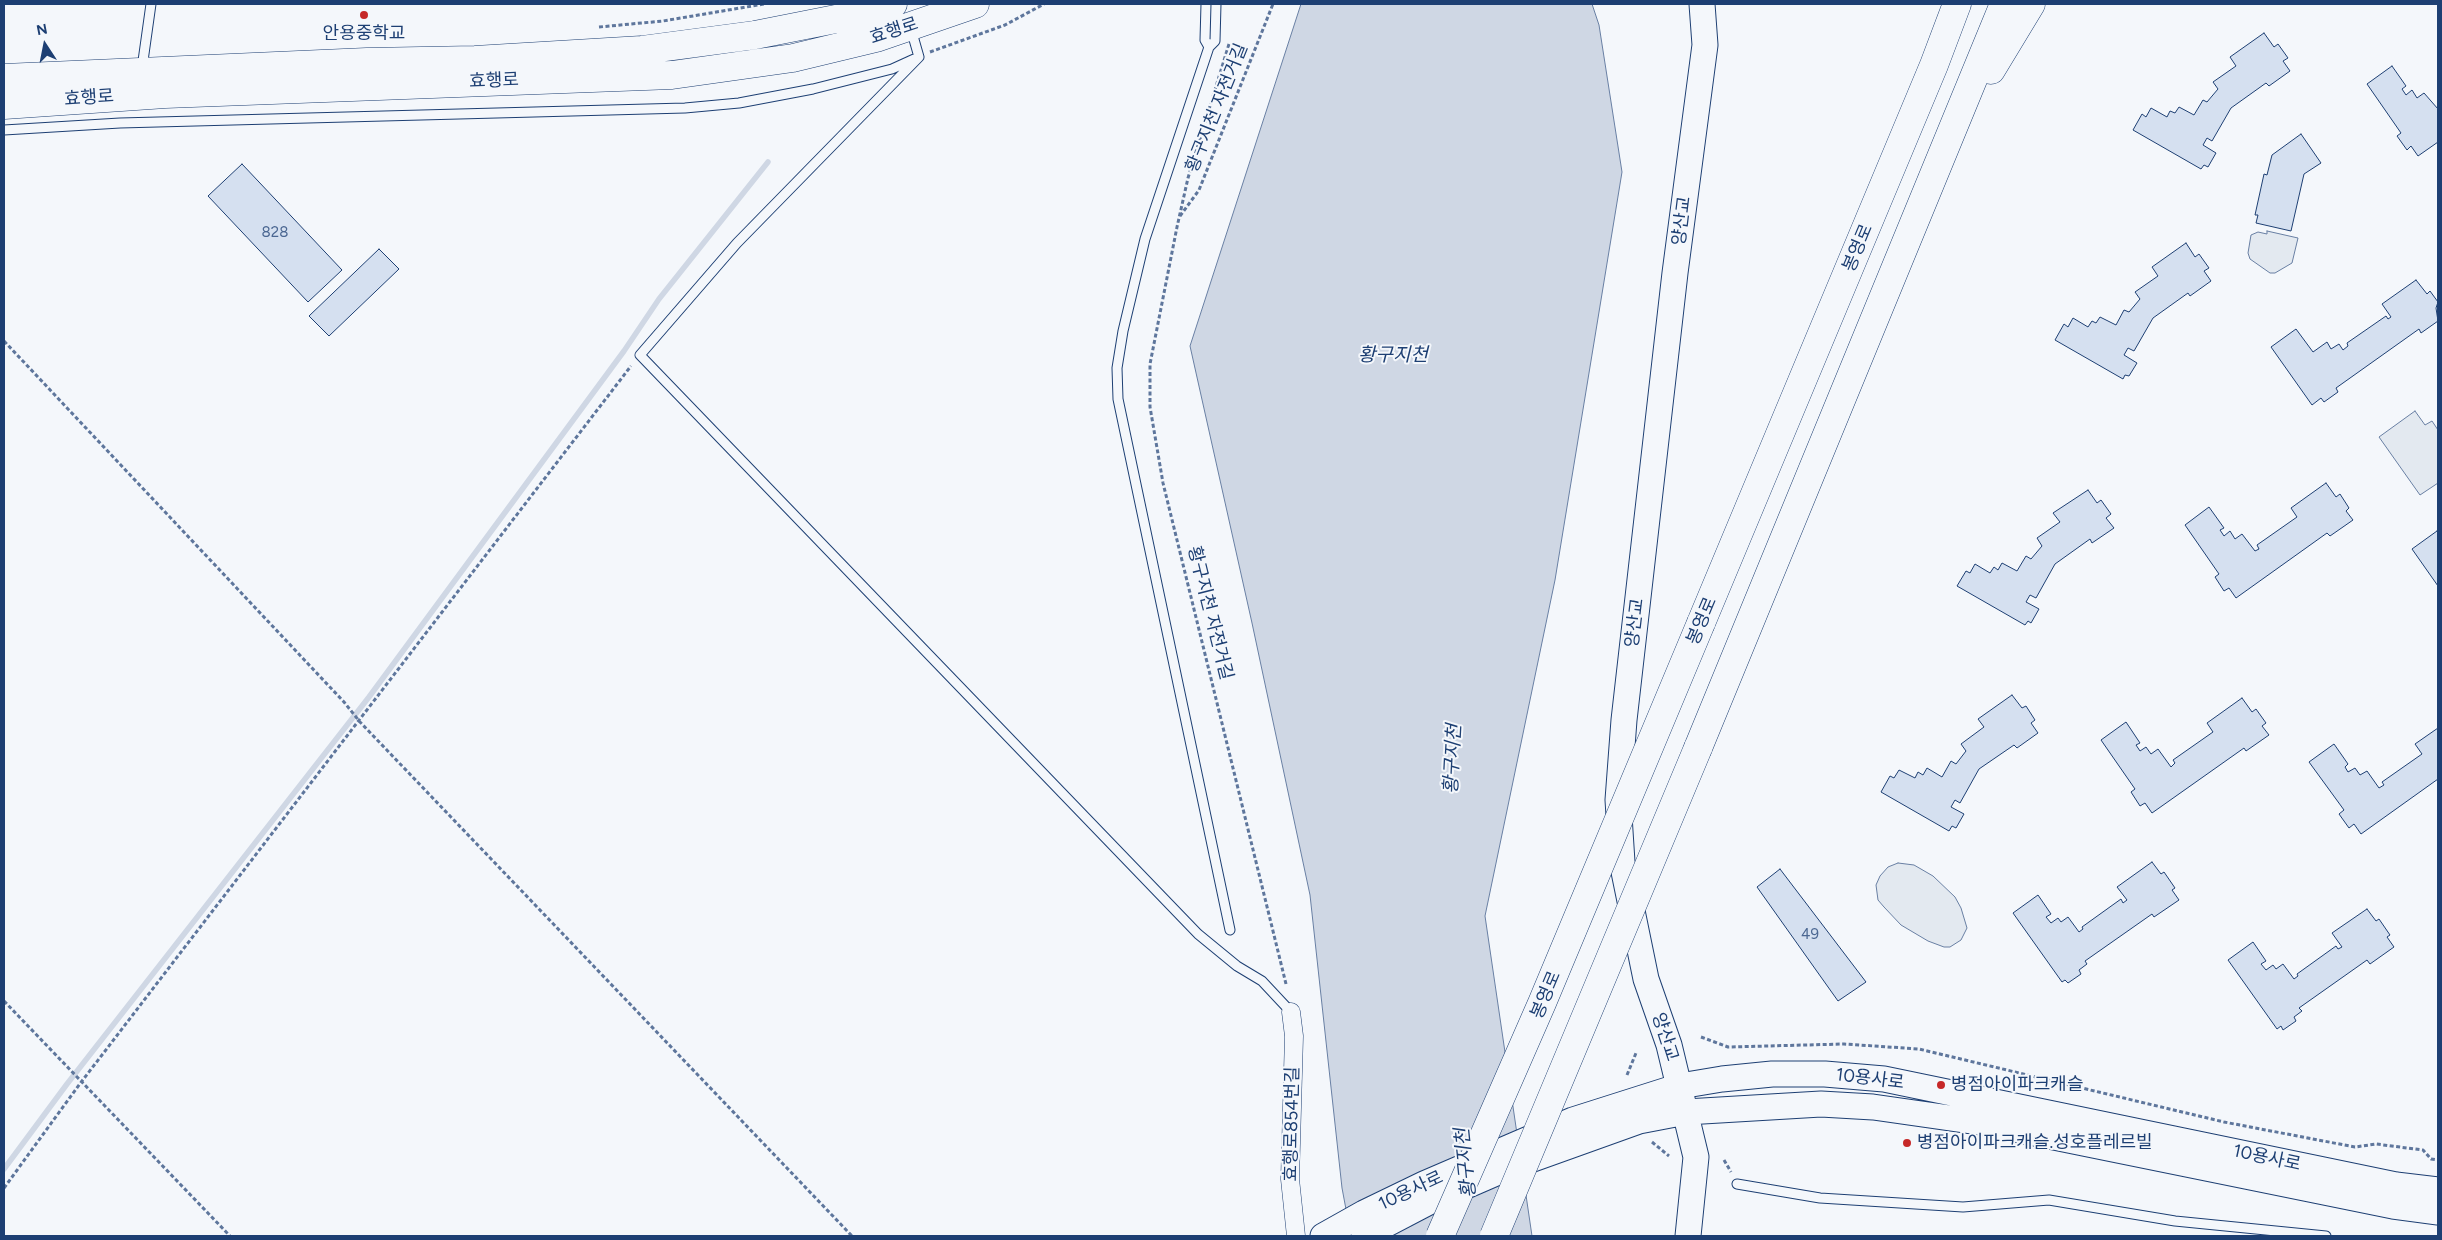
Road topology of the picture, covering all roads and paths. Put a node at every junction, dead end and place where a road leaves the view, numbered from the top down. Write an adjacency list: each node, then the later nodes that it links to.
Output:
1 (151, 4): 16 (lane)
2 (893, 4): 15 (main road, 효행로)
3 (975, 4): 11 (main road, 효행로)
4 (1206, 4): 13 (lane)
5 (1216, 4): 13 (lane)
6 (1273, 4): 22 (path, 황구지천 자전거길)
7 (1702, 4): 34 (street, 양산교)
8 (1957, 4): 48 (main road, 봉영로, bridge)
9 (2004, 4): 21 (main road)
10 (2031, 4): 21 (main road)
11 (910, 27): 14 (lane); 15 (main road, 효행로)
12 (1230, 42): 22 (path, 황구지천 자전거길)
13 (1209, 46): 26 (lane)
14 (919, 57): 20 (lane); 24 (lane)
15 (588, 65): 17 (main road, 효행로)
16 (141, 72): 17 (main road, 효행로); 18 (main road, 효행로)
17 (367, 74): 19 (main road, 효행로)
18 (11, 77): 19 (main road)
19 (12, 104)
20 (4, 130)
21 (1946, 146): 49 (main road, bridge)
22 (1179, 218): 28 (path, 황구지천 자전거길)
23 (4, 341): 25 (path)
24 (640, 355): 25 (path); 28 (lane)
25 (360, 722): 33 (path); 44 (path)
26 (1230, 930)
27 (4, 1001): 33 (path)
28 (1291, 1012): 45 (street, 효행로854번길)
29 (1700, 1036): 38 (path)
30 (1636, 1053): 32 (path)
31 (1785, 1074): 34 (street, 10용사로); 35 (street); 41 (street, 10용사로)
32 (1627, 1075)
33 (82, 1081): 40 (path); 43 (path)
34 (1680, 1086): 36 (street, 양산교); 37 (street, 10용사로)
35 (1786, 1106): 36 (street, 10용사로); 42 (street, 10용사로)
36 (1686, 1112): 37 (street, 10용사로); 50 (street, 양산교)
37 (1619, 1116): 46 (street, 10용사로, bridge); 47 (street, 10용사로, bridge)
38 (2438, 1160)
39 (1737, 1184): 51 (lane)
40 (4, 1188)
41 (2438, 1190)
42 (2438, 1212)
43 (230, 1236)
44 (852, 1236)
45 (1296, 1236)
46 (1323, 1236)
47 (1364, 1236)
48 (1440, 1236)
49 (1494, 1236)
50 (1688, 1236)
51 (2326, 1236)

